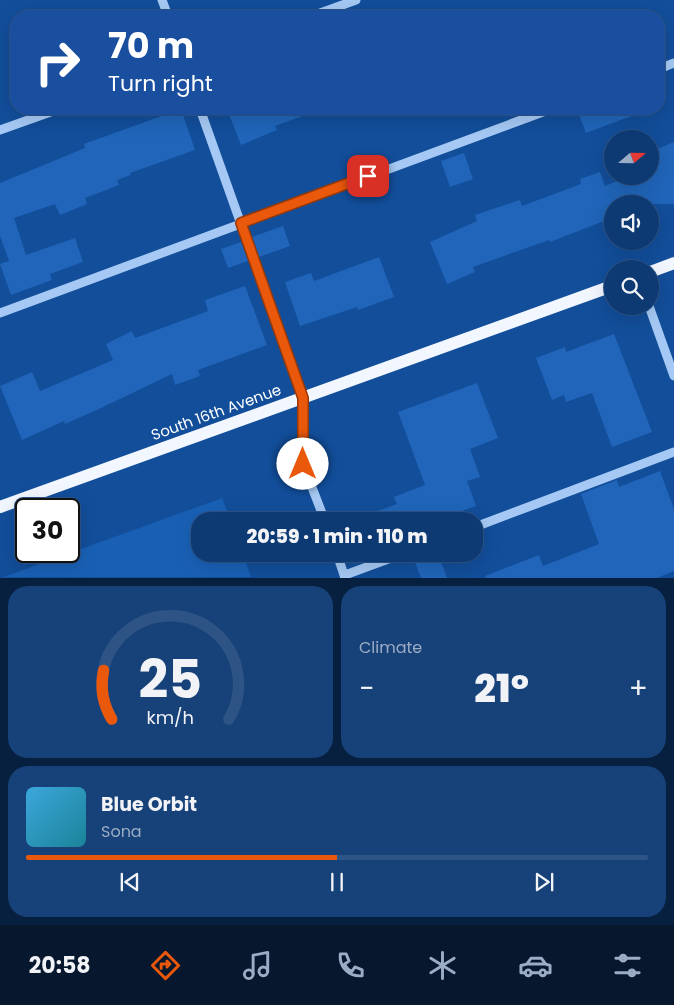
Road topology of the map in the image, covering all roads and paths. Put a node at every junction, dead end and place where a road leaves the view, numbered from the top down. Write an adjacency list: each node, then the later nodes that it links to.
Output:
1 (356, 0): 2 (street)
2 (328, 10)
3 (42, 115): 6 (street)
4 (202, 115): 7 (street)
5 (535, 115): 7 (street)
6 (0, 130)
7 (241, 223): 11 (street); 14 (street)
8 (674, 263): 9 (main road)
9 (659, 269)
10 (604, 289): 14 (main road, South 16th Avenue)
11 (0, 313)
12 (653, 315): 13 (street)
13 (674, 376)
14 (303, 398): 16 (main road, South 16th Avenue); 17 (street)
15 (674, 452): 18 (street)
16 (0, 507)
17 (322, 512)
18 (483, 524)
19 (340, 562): 21 (street)
20 (381, 562): 21 (street)
21 (345, 576)

